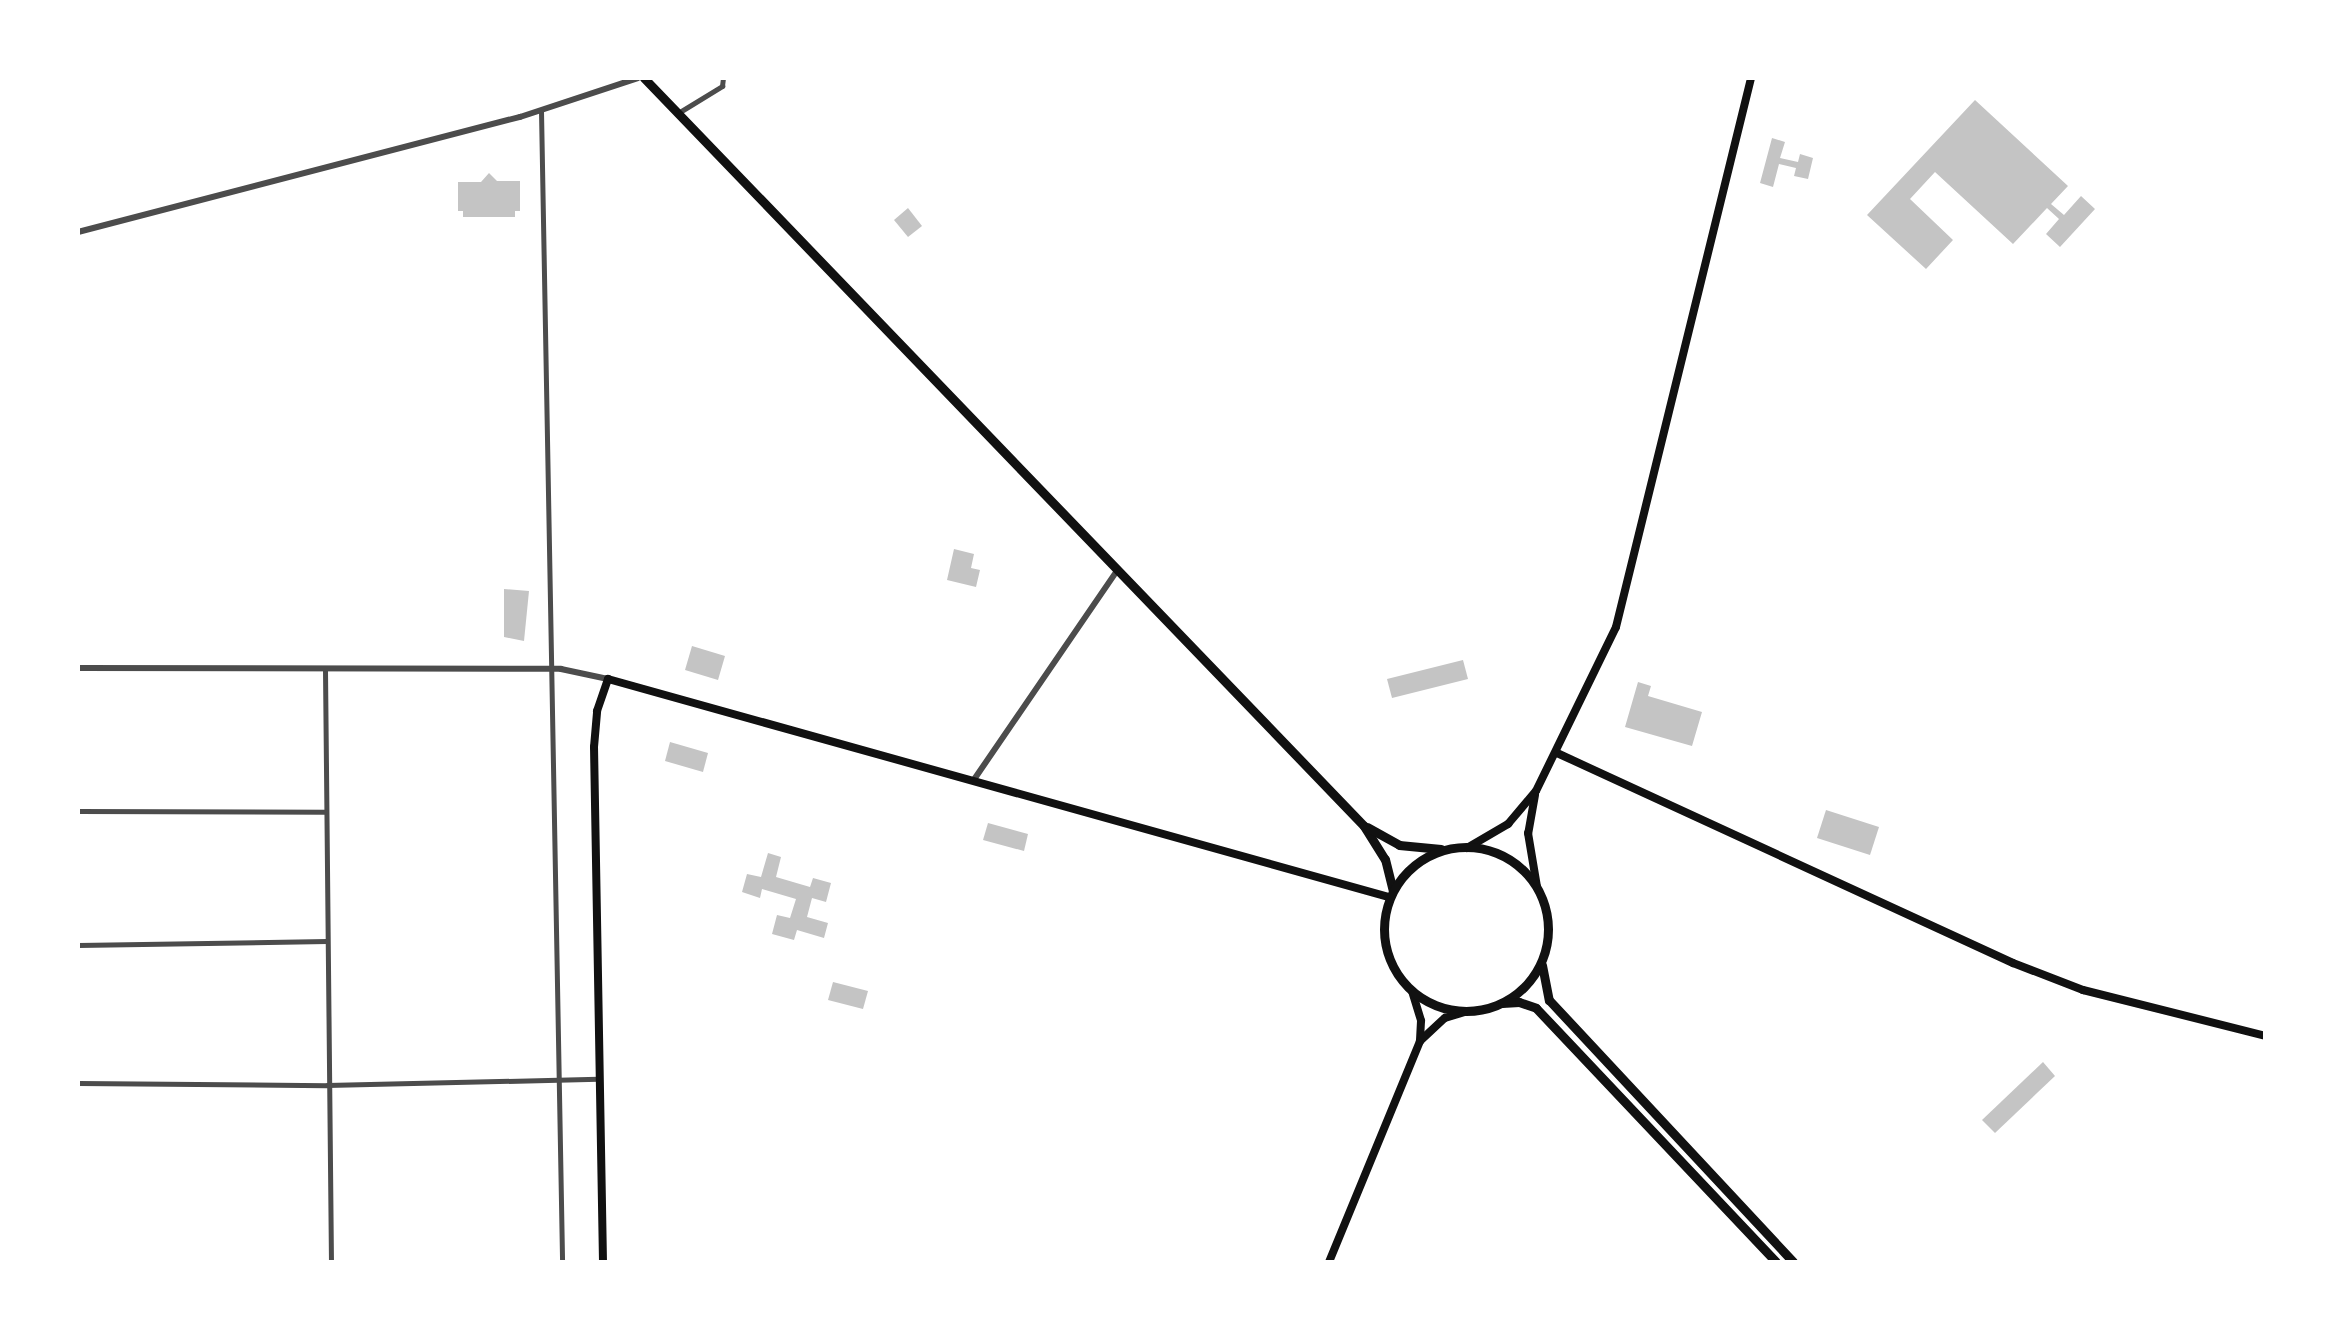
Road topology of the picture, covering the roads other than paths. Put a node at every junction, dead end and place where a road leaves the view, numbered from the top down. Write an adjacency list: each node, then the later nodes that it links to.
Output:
1 (641, 78): 4 (street); 5 (main road)
2 (723, 78): 5 (street)
3 (1751, 78): 12 (main road)
4 (541, 111): 6 (street); 9 (street)
5 (678, 113): 7 (main road)
6 (78, 232)
7 (1117, 570): 13 (street); 17 (main road)
8 (78, 668): 10 (street)
9 (550, 669): 10 (street); 11 (street); 32 (street)
10 (325, 670): 16 (street)
11 (608, 679): 13 (main road); 30 (main road)
12 (1557, 753): 14 (main road); 28 (main road)
13 (972, 782): 21 (main road)
14 (1536, 791): 18 (main road); 20 (main road)
15 (78, 811): 16 (street)
16 (326, 812): 22 (street)
17 (1364, 826): 19 (main road); 21 (main road)
18 (1467, 848): 19 (main road); 20 (main road)
19 (1447, 850): 21 (main road)
20 (1536, 888): 24 (main road)
21 (1391, 894): 25 (main road)
22 (327, 942): 23 (street); 33 (street)
23 (78, 945)
24 (1542, 965): 26 (main road); 39 (main road)
25 (1412, 991): 27 (main road); 29 (main road)
26 (1499, 1004): 27 (main road); 38 (main road)
27 (1468, 1012): 29 (main road)
28 (2266, 1036)
29 (1420, 1041): 37 (main road)
30 (598, 1079): 32 (street); 36 (main road)
31 (78, 1082): 33 (street)
32 (558, 1082): 33 (street); 35 (street)
33 (327, 1086): 34 (street)
34 (331, 1262)
35 (562, 1262)
36 (603, 1262)
37 (1329, 1262)
38 (1776, 1262)
39 (1793, 1262)

